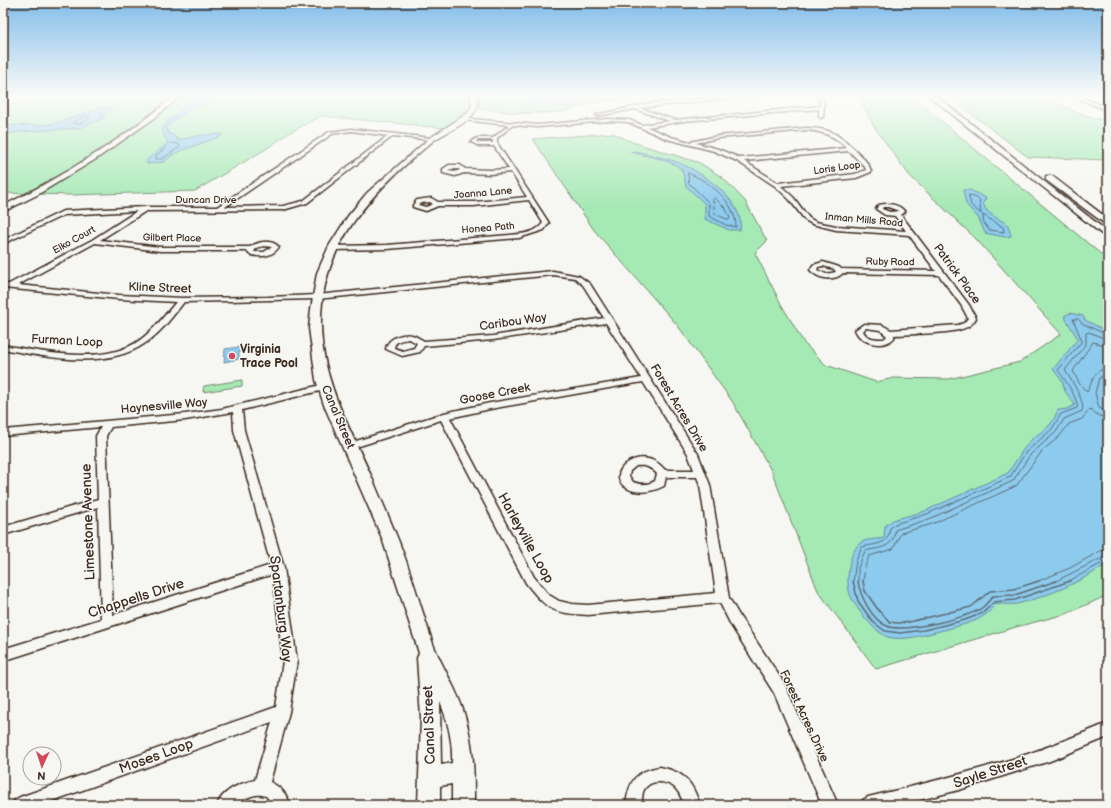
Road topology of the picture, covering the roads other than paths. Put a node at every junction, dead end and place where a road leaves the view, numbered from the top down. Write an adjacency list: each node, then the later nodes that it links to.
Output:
1 (117, 133): 23 (main road)
2 (130, 133): 25 (main road)
3 (333, 133): 27 (street)
4 (379, 133): 12 (street)
5 (442, 133): 13 (main road, Canal Street)
6 (503, 133): 18 (street, Honea Path)
7 (658, 133): 14 (street, Inman Mills Road)
8 (770, 133): 14 (street, Loris Loop)
9 (832, 133): 15 (street, Loris Loop)
10 (978, 133): 31 (main road)
11 (990, 133): 17 (main road)
12 (392, 134): 13 (street); 27 (street, Duncan Drive)
13 (432, 139): 34 (main road, Canal Street)
14 (691, 144): 16 (street, Inman Mills Road)
15 (850, 149): 16 (street); 21 (street, Loris Loop)
16 (740, 160): 21 (street, Inman Mills Road)
17 (1031, 164)
18 (512, 170): 19 (street); 22 (street, Honea Path)
19 (464, 171)
20 (1043, 173): 29 (main road)
21 (778, 184): 30 (street, Inman Mills Road)
22 (530, 198): 24 (street, Joanna Lane); 34 (street, Honea Path)
23 (3, 201)
24 (436, 204)
25 (3, 209)
26 (145, 209): 27 (street, Duncan Drive); 32 (street, Elko Court); 33 (street, Duncan Drive)
27 (218, 209)
28 (897, 214): 30 (street, Patrick Place)
29 (1108, 223)
30 (912, 233): 37 (street, Patrick Place)
31 (1108, 236)
32 (94, 241): 35 (street, Gilbert Place); 38 (street, Elko Court)
33 (3, 242)
34 (333, 248): 39 (main road, Canal Street)
35 (251, 249)
36 (839, 271): 37 (street, Ruby Road)
37 (941, 273): 42 (street, Patrick Place)
38 (7, 286): 40 (street, Kline Street)
39 (317, 297): 40 (street, Kline Street); 41 (street, Forest Acres Drive); 46 (main road, Canal Street)
40 (182, 300): 44 (street, Furman Loop)
41 (609, 320): 43 (street, Caribou Way); 45 (street, Forest Acres Drive)
42 (889, 333)
43 (421, 344)
44 (3, 347)
45 (647, 379): 48 (street, Goose Creek); 52 (street, Forest Acres Drive)
46 (325, 387): 47 (street, Haynesville Way); 51 (main road, Canal Street)
47 (237, 409): 49 (street, Haynesville Way); 56 (street, Spartanburg Way)
48 (444, 416): 51 (street, Goose Creek); 57 (street, Harleyville Loop)
49 (108, 423): 50 (street, Haynesville Way); 54 (street, Limestone Avenue)
50 (3, 432)
51 (350, 446): 59 (main road, Canal Street)
52 (701, 473): 53 (street); 57 (street, Forest Acres Drive)
53 (662, 474)
54 (102, 502): 55 (street); 58 (street, Limestone Avenue)
55 (3, 531)
56 (278, 568): 58 (street, Chappells Drive); 61 (street, Spartanburg Way)
57 (723, 598): 73 (street, Forest Acres Drive)
58 (107, 623): 60 (street, Chappells Drive)
59 (425, 646): 63 (main road, Canal Street); 64 (main road, Canal Street)
60 (3, 655)
61 (282, 712): 65 (street, Spartanburg Way); 66 (street, Moses Loop)
62 (1108, 730): 74 (street, Sayle Street)
63 (463, 772): 64 (main road); 70 (main road, Canal Street)
64 (431, 777): 69 (main road, Canal Street)
65 (261, 786): 67 (street); 68 (street)
66 (27, 804)
67 (225, 805)
68 (284, 805)
69 (429, 805)
70 (463, 805)
71 (634, 805): 72 (street)
72 (692, 805)
73 (830, 805)
74 (868, 805)

